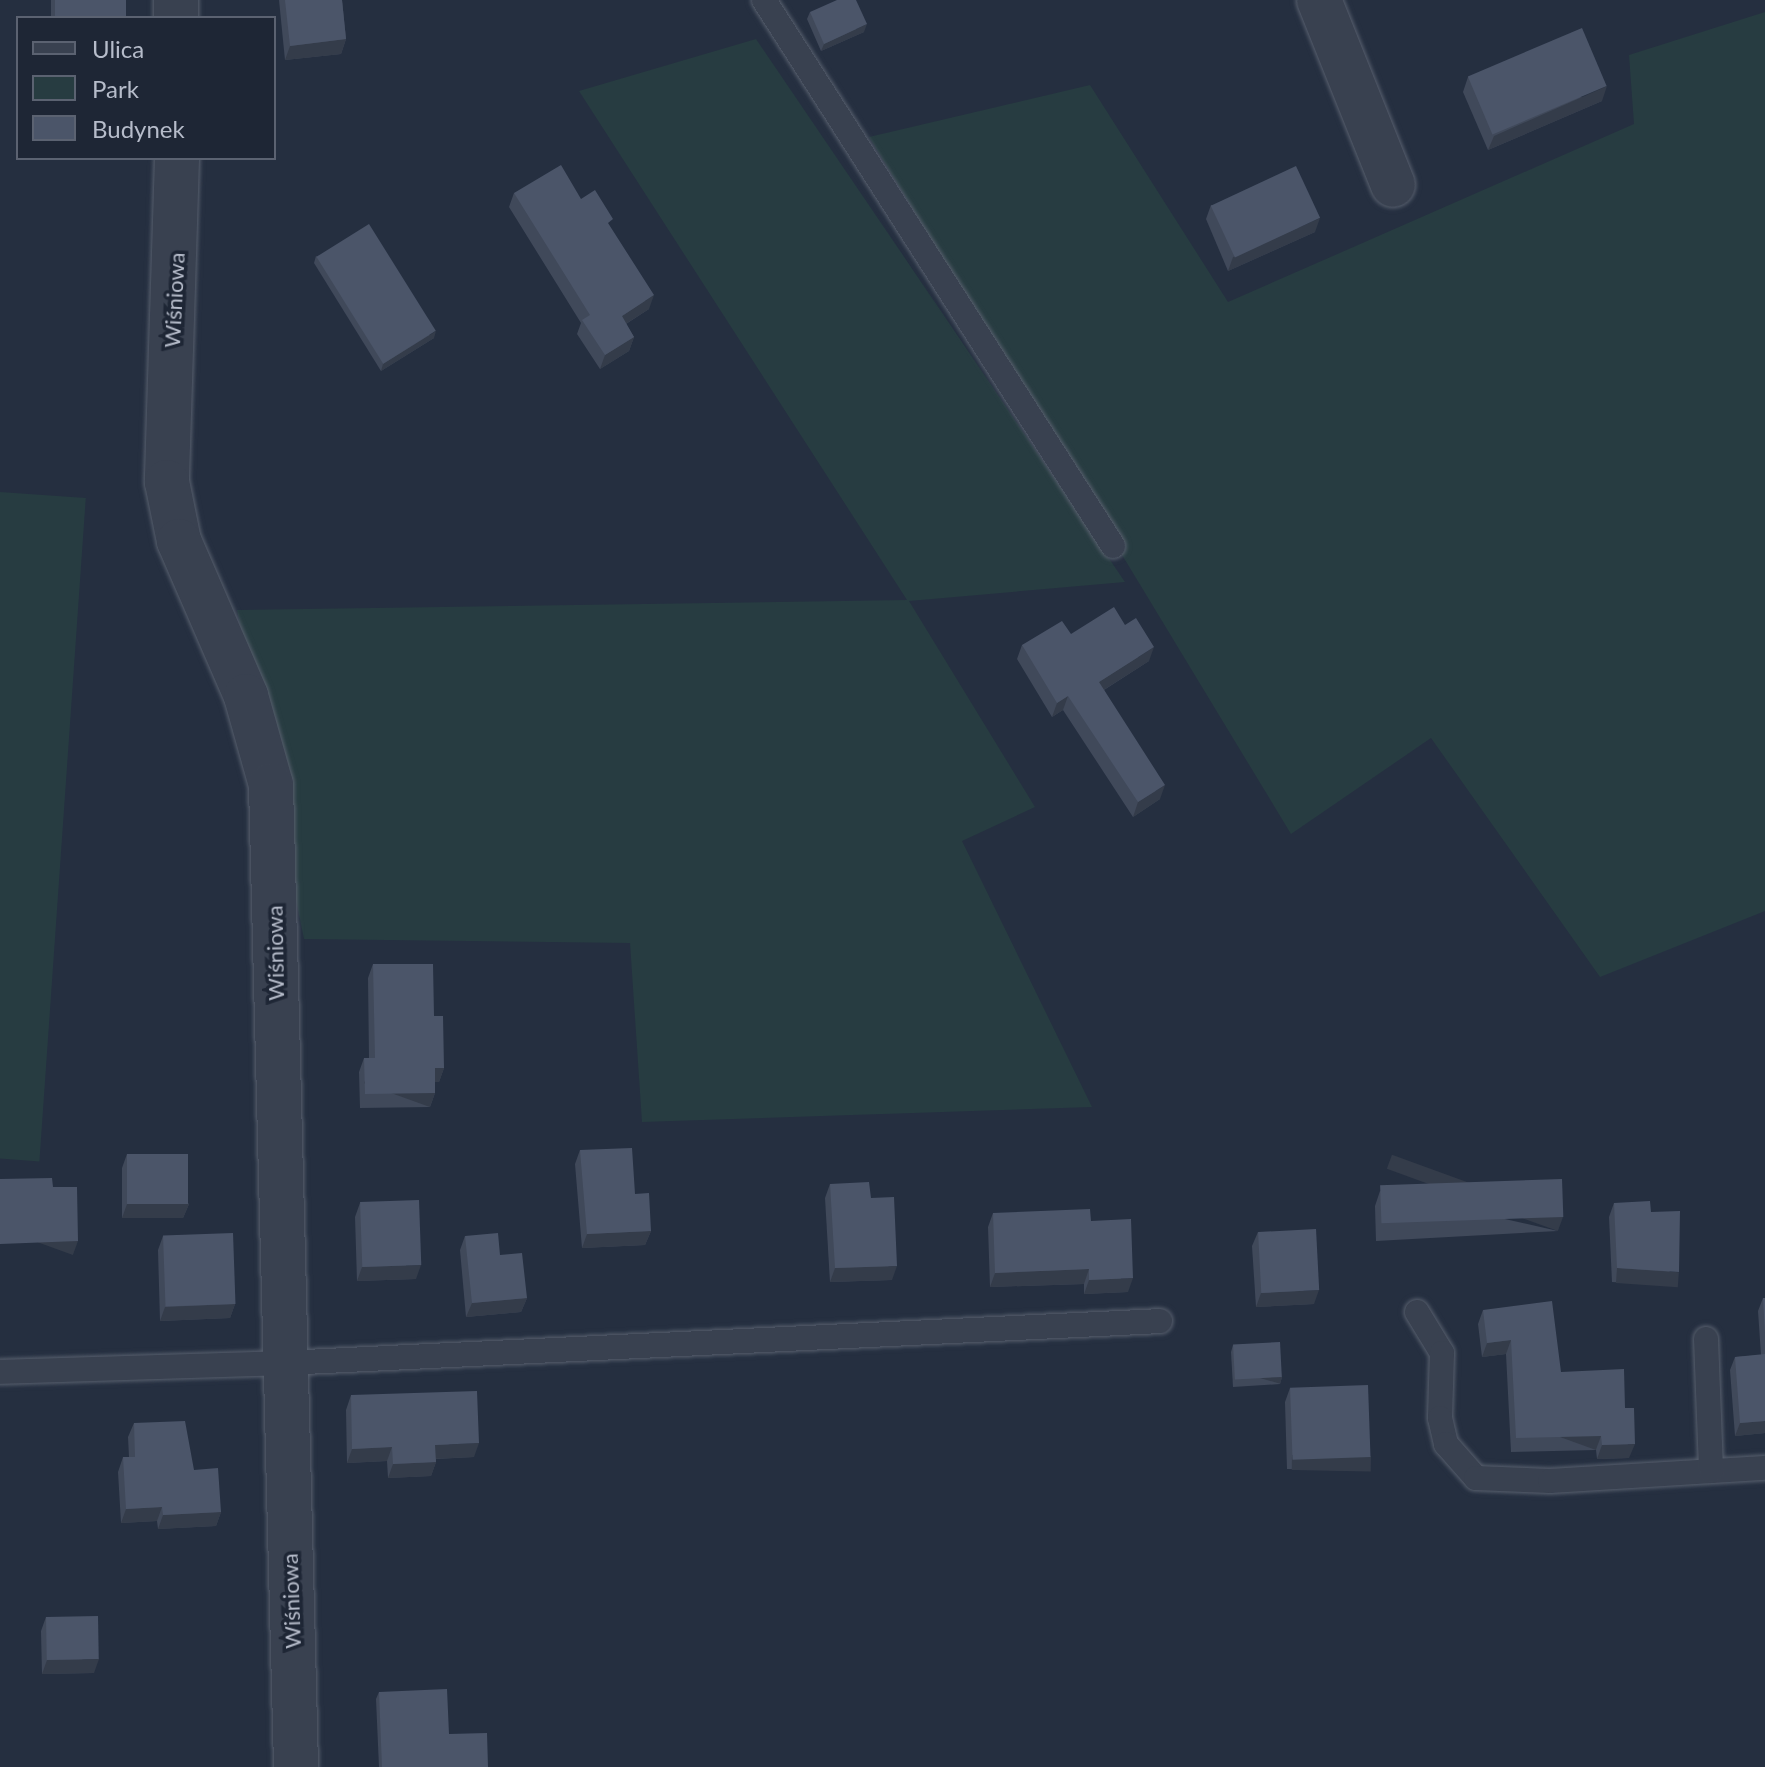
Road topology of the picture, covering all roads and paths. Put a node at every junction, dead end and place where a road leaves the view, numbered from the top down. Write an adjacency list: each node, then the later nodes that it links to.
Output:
1 (764, 0): 5 (lane)
2 (1319, 0): 4 (street)
3 (177, 160): 9 (street, Wiśniowa)
4 (1393, 185)
5 (1113, 546)
6 (1417, 1312): 12 (lane)
7 (1160, 1321): 9 (lane)
8 (1706, 1339): 12 (lane)
9 (284, 1363): 10 (lane); 13 (street, Wiśniowa)
10 (0, 1372)
11 (1765, 1468): 12 (lane)
12 (1711, 1471)
13 (296, 1767)

